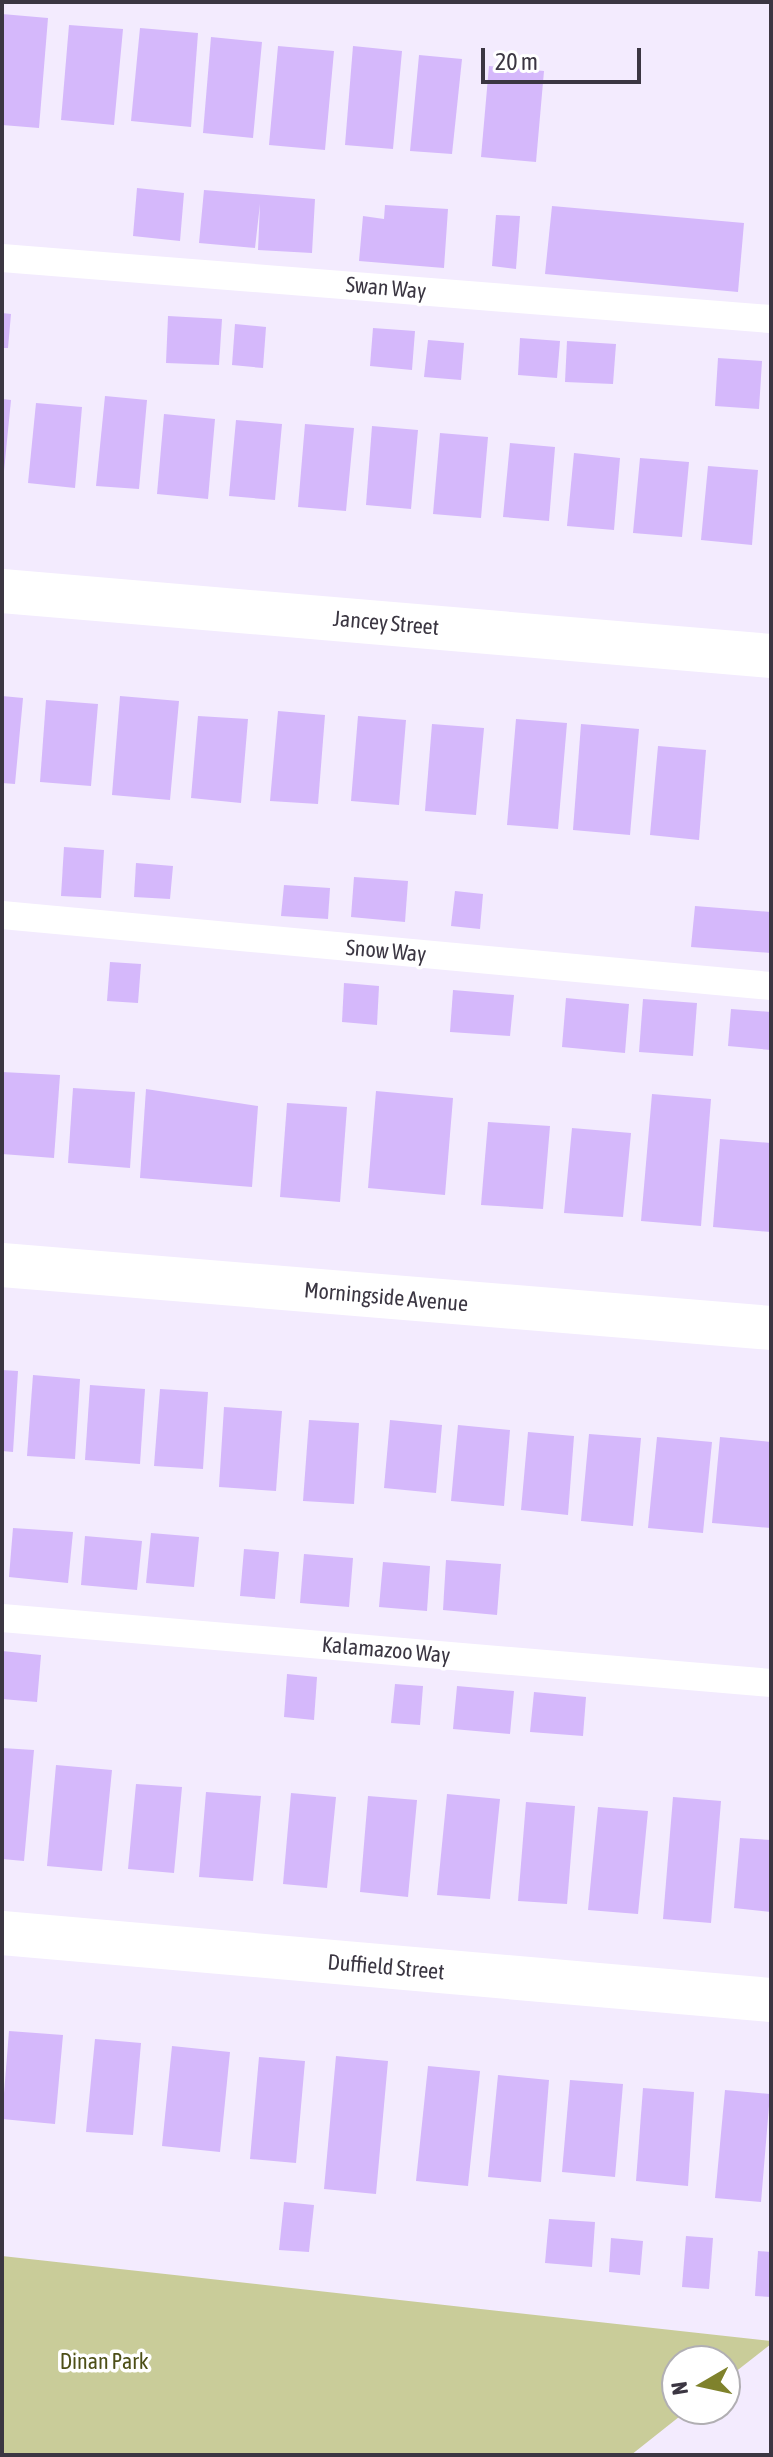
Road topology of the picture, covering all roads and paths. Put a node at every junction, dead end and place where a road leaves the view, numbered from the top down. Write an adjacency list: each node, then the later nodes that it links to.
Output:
1 (2, 258): 2 (lane, Swan Way)
2 (771, 319)
3 (2, 591): 4 (street, Jancey Street)
4 (771, 656)
5 (2, 915): 6 (lane, Snow Way)
6 (771, 986)
7 (2, 1265): 8 (street, Morningside Avenue)
8 (771, 1328)
9 (2, 1618): 10 (lane, Kalamazoo Way)
10 (771, 1683)
11 (2, 1933): 12 (street, Duffield Street)
12 (771, 2000)

